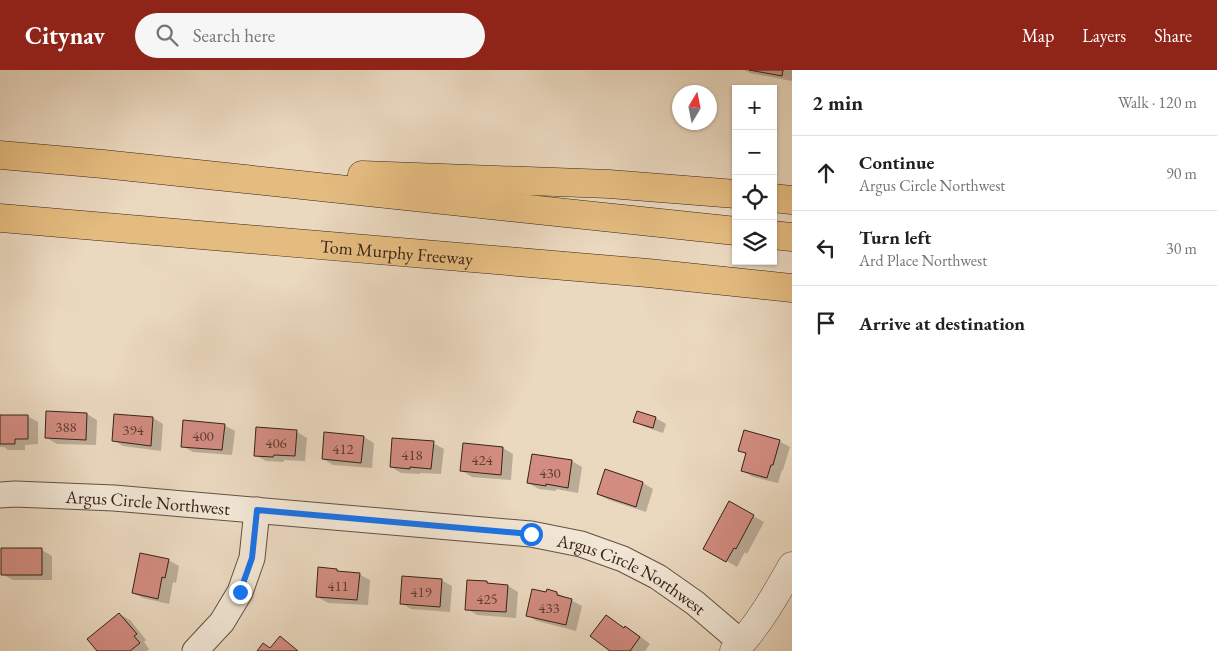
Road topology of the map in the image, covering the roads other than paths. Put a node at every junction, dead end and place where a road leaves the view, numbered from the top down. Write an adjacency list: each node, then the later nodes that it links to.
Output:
1 (0, 155): 2 (highway)
2 (103, 164): 3 (highway); 7 (highway)
3 (732, 194)
4 (777, 198): 5 (highway)
5 (792, 200)
6 (0, 218): 10 (highway, Tom Murphy Freeway)
7 (732, 231)
8 (777, 235): 9 (highway)
9 (792, 237)
10 (792, 288)
11 (0, 495): 12 (street, Argus Circle Northwest)
12 (257, 510): 14 (street, Argus Circle Northwest); 15 (street)
13 (792, 566): 14 (street)
14 (738, 647)
15 (195, 651)

